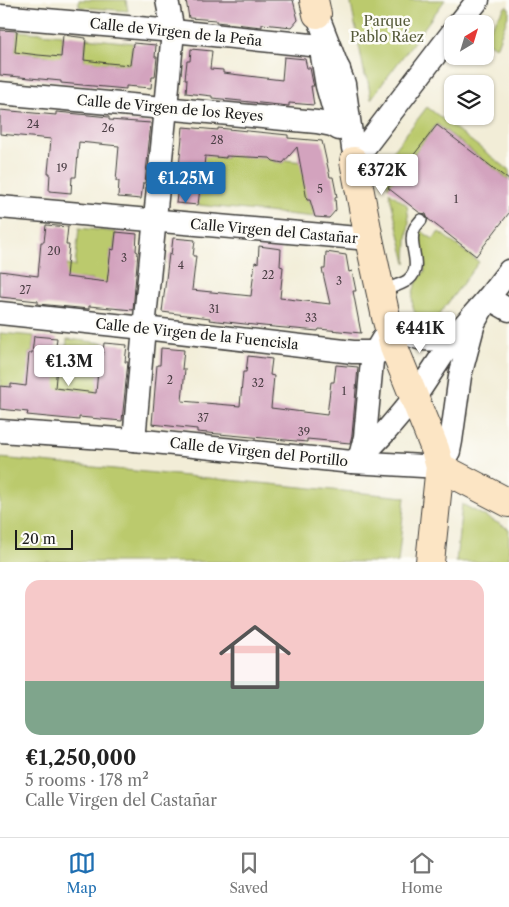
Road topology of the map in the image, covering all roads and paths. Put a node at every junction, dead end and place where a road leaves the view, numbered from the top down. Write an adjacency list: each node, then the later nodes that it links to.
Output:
1 (167, 0): 6 (street)
2 (478, 0): 4 (street)
3 (315, 7): 8 (street); 9 (street)
4 (467, 15)
5 (0, 16): 6 (street, Calle de Virgen de la Peña)
6 (173, 31): 8 (street, Calle de Virgen de la Peña); 11 (street)
7 (444, 43): 13 (street)
8 (320, 45): 9 (street); 12 (street)
9 (339, 69): 13 (street)
10 (0, 93): 11 (street, Calle de Virgen de los Reyes)
11 (166, 108): 12 (street, Calle de Virgen de los Reyes); 15 (street)
12 (339, 129): 13 (street)
13 (354, 161): 17 (street)
14 (0, 207): 15 (street, Calle Virgen del Castañar)
15 (155, 220): 17 (street, Calle Virgen del Castañar); 23 (street)
16 (421, 220): 22 (lane)
17 (369, 239): 22 (street)
18 (509, 271): 19 (street)
19 (488, 298): 20 (street); 24 (street); 29 (street)
20 (509, 310)
21 (0, 313): 23 (street, Calle de Virgen de la Fuencisla)
22 (385, 327): 23 (street, Calle de Virgen de la Fuencisla); 24 (street); 25 (street); 28 (street)
23 (144, 328): 27 (street)
24 (458, 332): 25 (street)
25 (415, 397): 28 (street); 29 (street)
26 (0, 431): 27 (street, Calle de Virgen del Portillo)
27 (134, 440): 28 (street, Calle de Virgen del Portillo)
28 (356, 459): 29 (street, Calle de Virgen del Portillo)
29 (440, 467): 30 (street, Calle de Virgen del Portillo); 31 (street)
30 (509, 504)
31 (430, 562)

